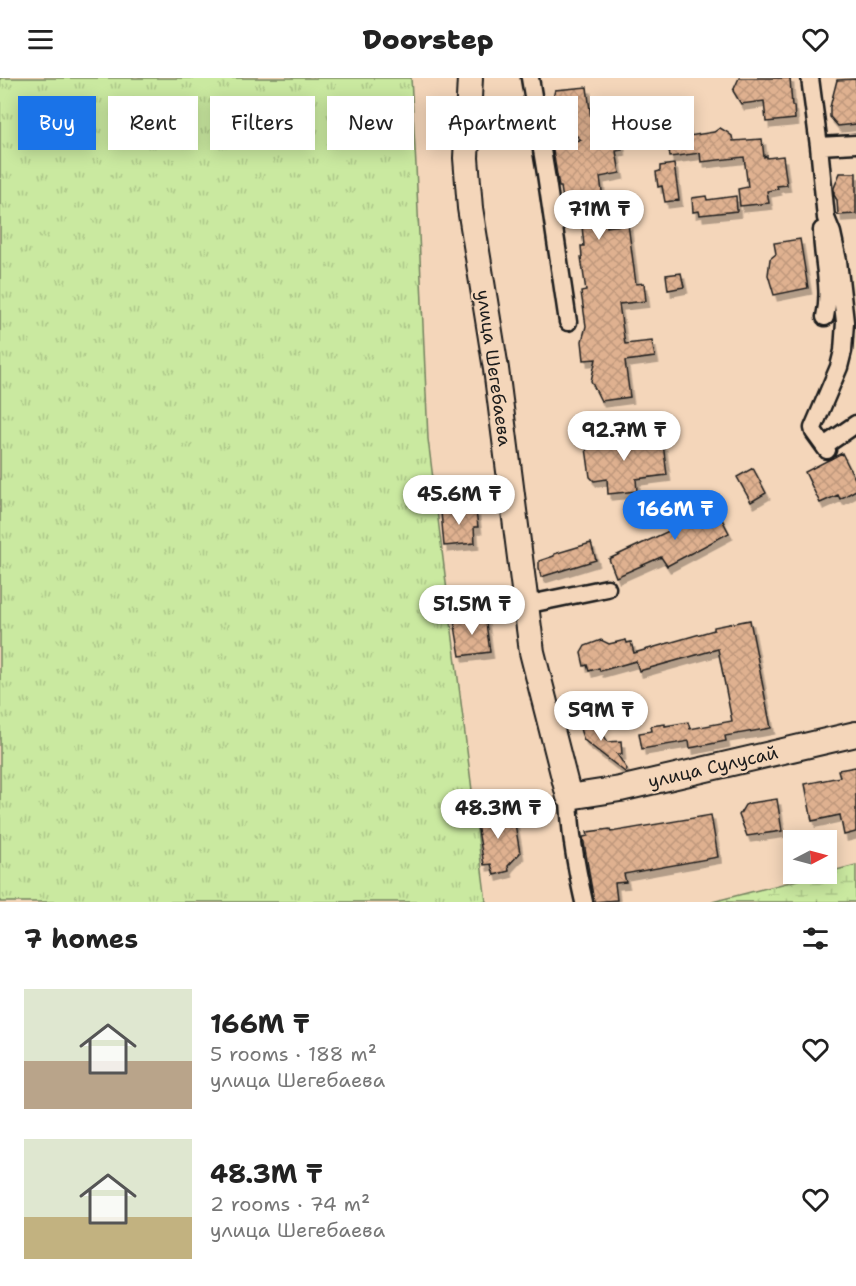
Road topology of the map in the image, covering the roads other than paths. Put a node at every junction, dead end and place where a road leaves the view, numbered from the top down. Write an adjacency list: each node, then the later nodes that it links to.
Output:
1 (470, 78): 11 (main road, улица Шегебаева)
2 (530, 78): 8 (street)
3 (810, 78): 5 (street)
4 (856, 144): 5 (street)
5 (819, 146): 6 (street)
6 (826, 218): 7 (street); 9 (street)
7 (825, 317)
8 (568, 322)
9 (856, 424)
10 (607, 588): 11 (street)
11 (525, 605): 13 (main road, улица Шегебаева)
12 (856, 734): 13 (main road, улица Сулусай)
13 (569, 797): 14 (street)
14 (584, 902)

